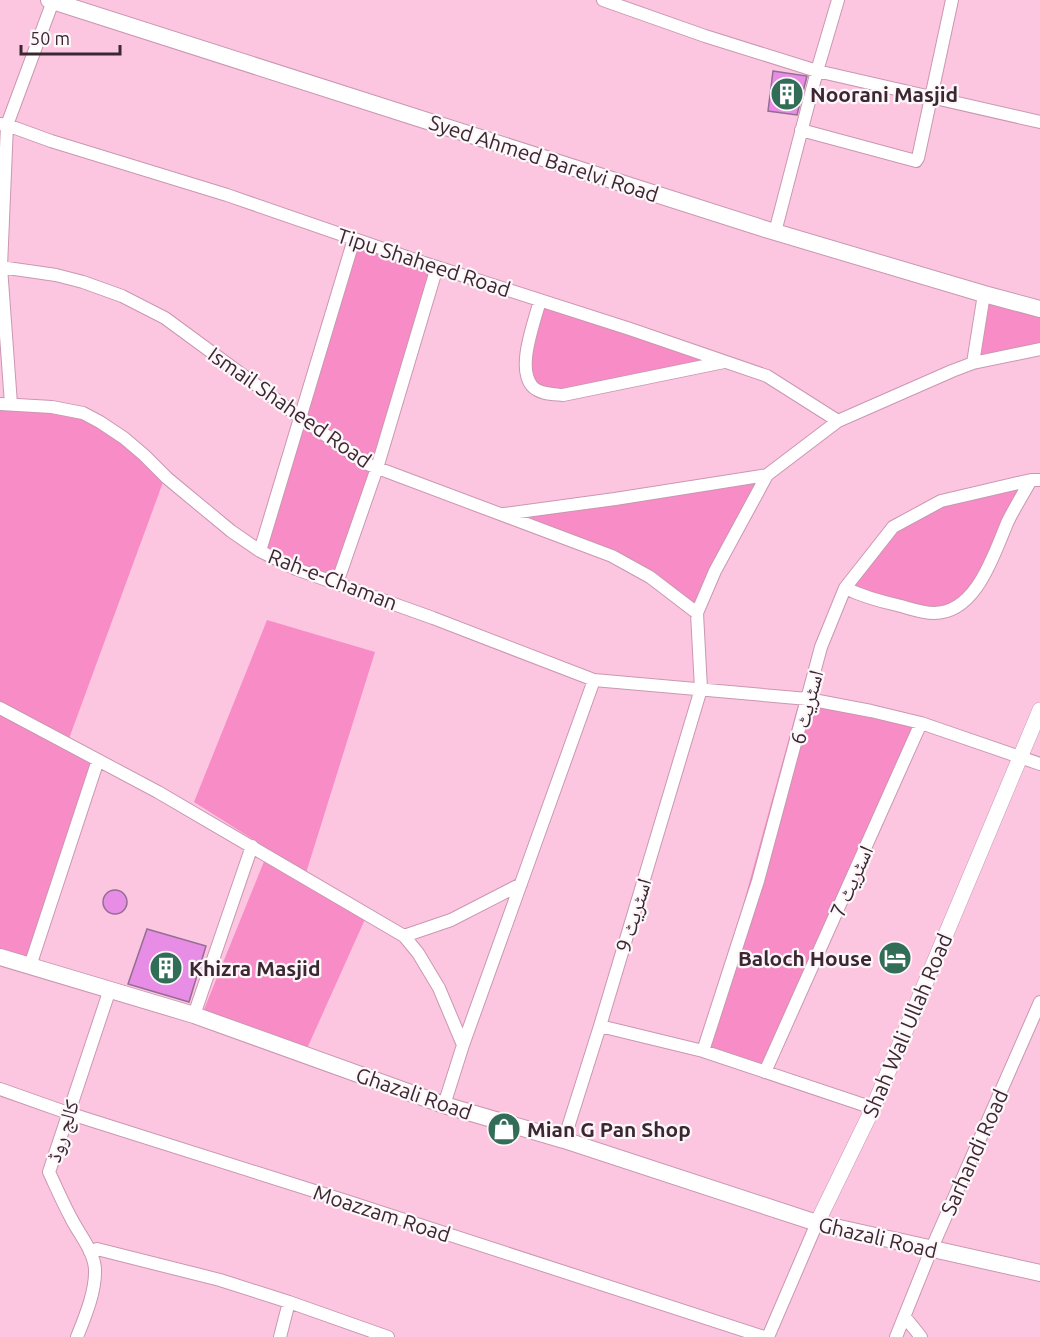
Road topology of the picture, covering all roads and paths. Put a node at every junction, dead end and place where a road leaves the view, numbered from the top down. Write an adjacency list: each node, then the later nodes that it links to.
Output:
1 (52, 0): 8 (street); 10 (main road, Syed Ahmed Barelvi Road)
2 (603, 0): 5 (street)
3 (838, 0): 5 (street)
4 (952, 0): 6 (street)
5 (817, 71): 6 (street); 9 (street)
6 (930, 98): 7 (street); 9 (street)
7 (1040, 122)
8 (4, 124): 11 (street, Tipu Shaheed Road); 12 (street)
9 (801, 130): 10 (street)
10 (775, 232): 14 (main road, Syed Ahmed Barelvi Road)
11 (354, 238): 13 (street, Tipu Shaheed Road); 21 (street)
12 (0, 267): 20 (street); 21 (street, Ismail Shaheed Road)
13 (437, 267): 15 (street, Tipu Shaheed Road); 23 (street)
14 (984, 294): 16 (main road, Syed Ahmed Barelvi Road); 19 (street)
15 (540, 300): 18 (street, Tipu Shaheed Road); 18 (street)
16 (1040, 309)
17 (1040, 348): 19 (street)
18 (725, 362): 22 (street, Tipu Shaheed Road)
19 (973, 363): 22 (street)
20 (5, 404): 27 (street, Rah-e-Chaman)
21 (301, 418): 23 (street, Ismail Shaheed Road); 27 (street)
22 (838, 421): 24 (street)
23 (377, 468): 26 (street, Ismail Shaheed Road); 28 (street)
24 (767, 475): 26 (street, Ismail Shaheed Road); 30 (street)
25 (1035, 480): 29 (street, اسٹریٹ 6); 29 (street)
26 (499, 514): 30 (street)
27 (260, 550): 28 (street, Rah-e-Chaman)
28 (337, 583): 31 (street, Rah-e-Chaman)
29 (845, 588): 33 (street, اسٹریٹ 6)
30 (697, 613): 32 (street, اسٹریٹ 9)
31 (594, 680): 32 (street, Rah-e-Chaman); 41 (street)
32 (701, 689): 33 (street, Rah-e-Chaman); 48 (street, اسٹریٹ 9)
33 (808, 699): 36 (street, Rah-e-Chaman); 50 (street, اسٹریٹ 6)
34 (0, 708): 38 (street)
35 (1040, 711): 37 (street, Shah Wali Ullah Road)
36 (921, 723): 37 (street, Rah-e-Chaman); 51 (street, اسٹریٹ 7)
37 (1021, 756): 39 (street, Rah-e-Chaman); 54 (street, Shah Wali Ullah Road)
38 (98, 760): 40 (street); 44 (street)
39 (1040, 764)
40 (252, 846): 42 (street); 47 (street)
41 (521, 884): 42 (street); 49 (street)
42 (405, 936): 49 (street)
43 (0, 957): 44 (main road, Ghazali Road)
44 (30, 966): 45 (main road, Ghazali Road)
45 (110, 989): 47 (main road, Ghazali Road); 55 (street, کالج روڈ)
46 (1040, 1002): 58 (street, Sarhandi Road)
47 (194, 1015): 53 (main road, Ghazali Road)
48 (600, 1026): 50 (street); 56 (street, اسٹریٹ 9)
49 (463, 1045): 53 (street)
50 (703, 1051): 51 (street)
51 (765, 1072): 54 (street)
52 (0, 1089): 55 (street, Moazzam Road)
53 (444, 1105): 56 (main road, Ghazali Road)
54 (873, 1108): 57 (street, Shah Wali Ullah Road)
55 (68, 1113): 59 (street, کالج روڈ); 66 (street, Moazzam Road)
56 (564, 1140): 57 (main road, Ghazali Road)
57 (817, 1223): 58 (main road, Ghazali Road); 66 (street, Shah Wali Ullah Road)
58 (932, 1250): 60 (main road, Ghazali Road); 62 (street, Sarhandi Road)
59 (90, 1252): 61 (street); 63 (street, کالج روڈ)
60 (1038, 1269)
61 (289, 1302): 64 (street); 65 (street)
62 (905, 1317): 67 (street, Sarhandi Road); 68 (street)
63 (77, 1337)
64 (279, 1337)
65 (388, 1337)
66 (766, 1337)
67 (896, 1337)
68 (921, 1337)

